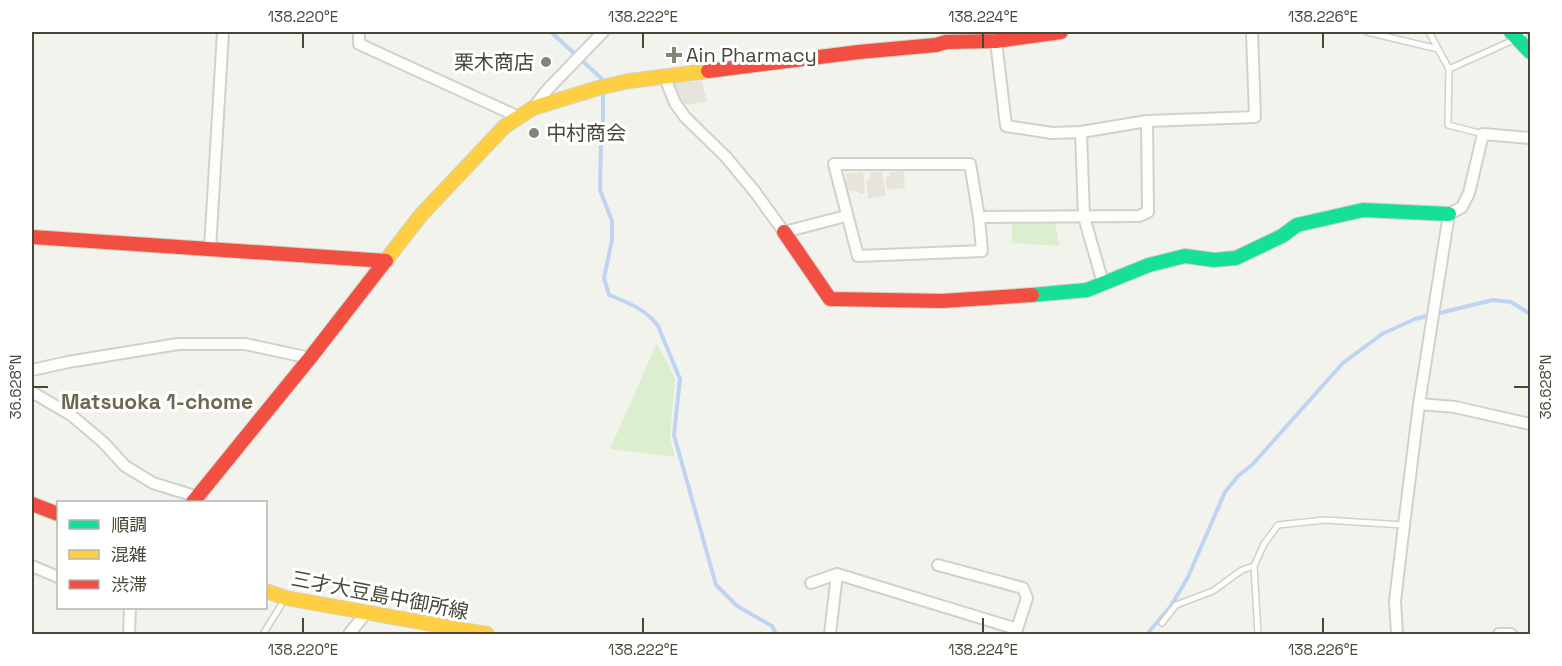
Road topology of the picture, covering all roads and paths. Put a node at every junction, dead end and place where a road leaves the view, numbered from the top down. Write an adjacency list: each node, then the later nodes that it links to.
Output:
1 (223, 32): 27 (street)
2 (359, 32): 16 (street)
3 (603, 32): 15 (street)
4 (1061, 32): 10 (street)
5 (1252, 32): 17 (street)
6 (1367, 32): 11 (lane)
7 (1429, 32): 11 (lane)
8 (1518, 34): 12 (street); 13 (lane)
9 (936, 38): 10 (street); 14 (street)
10 (996, 40): 18 (street)
11 (1438, 49): 13 (lane)
12 (1530, 52)
13 (1449, 69): 19 (lane)
14 (665, 78): 15 (street); 25 (street)
15 (533, 108): 16 (street)
16 (519, 117): 28 (street)
17 (1148, 121): 18 (street); 24 (street)
18 (1081, 132): 24 (street)
19 (1483, 134): 20 (street); 21 (street)
20 (1530, 138)
21 (1449, 214): 29 (street); 33 (street)
22 (846, 216): 23 (street); 23 (street); 25 (street)
23 (979, 217): 24 (street)
24 (1084, 217): 29 (street)
25 (784, 232): 29 (street)
26 (32, 237): 27 (street)
27 (210, 249): 28 (street)
28 (386, 261): 30 (street)
29 (1103, 283)
30 (310, 358): 31 (street); 35 (street)
31 (32, 370)
32 (32, 392): 35 (street)
33 (1419, 404): 34 (street); 38 (street)
34 (1530, 424)
35 (196, 500)
36 (32, 504): 37 (street)
37 (57, 514)
38 (1404, 525): 41 (lane); 57 (street)
39 (938, 565): 50 (street)
40 (32, 566): 43 (street)
41 (1254, 566): 49 (lane); 56 (lane)
42 (837, 574): 44 (street); 50 (street); 55 (street)
43 (57, 577)
44 (811, 583)
45 (267, 591): 46 (street, 三才大豆島中御所線)
46 (286, 598): 48 (street, 三才大豆島中御所線); 52 (lane)
47 (130, 609): 51 (street)
48 (366, 613): 53 (street); 54 (street, 三才大豆島中御所線)
49 (1162, 623)
50 (1016, 632)
51 (129, 634)
52 (263, 634)
53 (349, 634)
54 (486, 634)
55 (830, 634)
56 (1258, 634)
57 (1397, 634)
58 (1500, 634): 59 (street)
59 (1511, 634)

